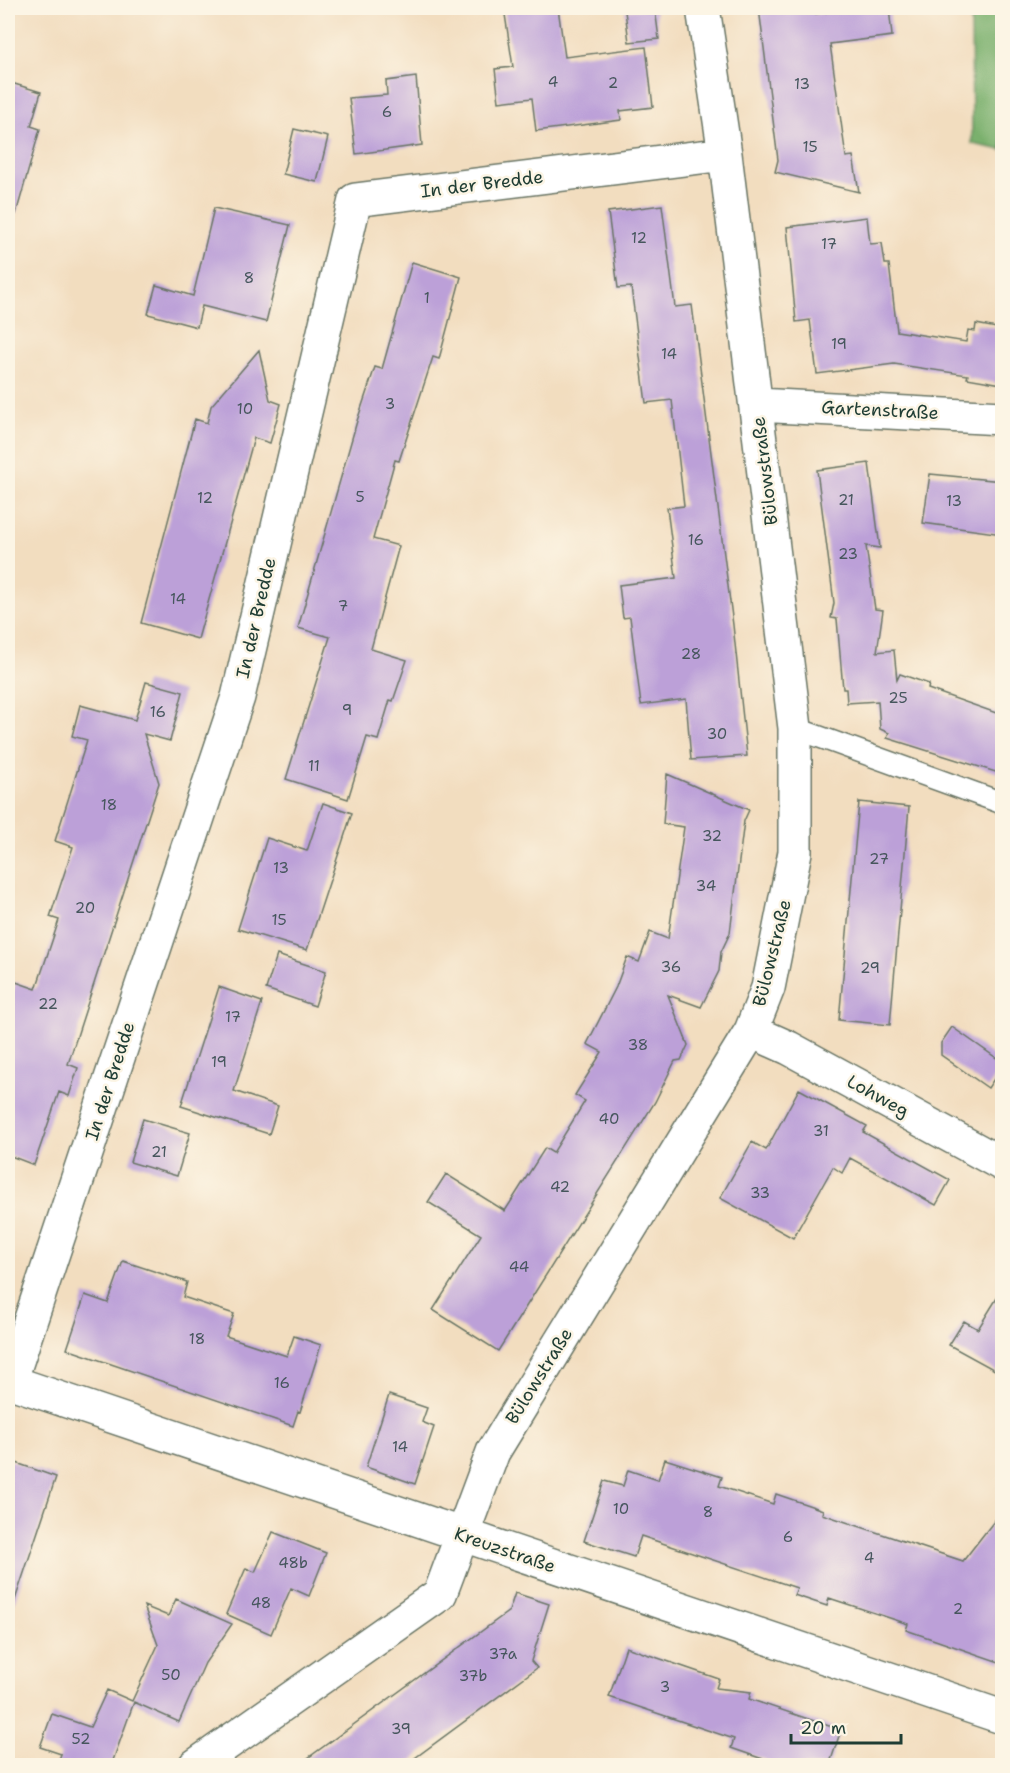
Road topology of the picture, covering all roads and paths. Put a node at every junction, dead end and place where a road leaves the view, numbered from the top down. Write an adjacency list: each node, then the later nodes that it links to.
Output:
1 (703, 8): 2 (street, Bülowstraße)
2 (724, 154): 3 (street, Bülowstraße); 9 (street, In der Bredde)
3 (757, 405): 4 (street, Gartenstraße); 5 (street, Bülowstraße)
4 (1002, 417)
5 (795, 728): 6 (lane); 7 (street, Bülowstraße)
6 (1002, 803)
7 (751, 1031): 8 (street, Lohweg); 10 (street, Bülowstraße)
8 (1002, 1164)
9 (9, 1381): 10 (street, Kreuzstraße)
10 (461, 1535): 11 (street, Kreuzstraße); 12 (street, Bülowstraße)
11 (1002, 1717)
12 (195, 1766)

